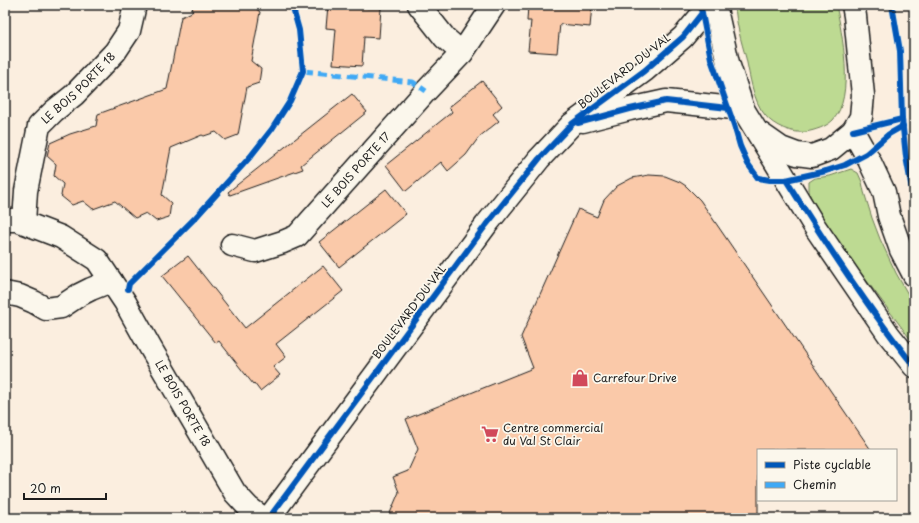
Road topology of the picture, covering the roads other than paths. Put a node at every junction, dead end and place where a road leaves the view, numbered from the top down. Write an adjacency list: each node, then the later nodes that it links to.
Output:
1 (135, 5): 12 (street, LE BOIS PORTE 18)
2 (419, 5): 7 (street)
3 (494, 5): 7 (street, LE BOIS PORTE 17)
4 (710, 5): 9 (street, BOULEVARD DU VAL)
5 (715, 5): 8 (street)
6 (856, 9): 11 (street)
7 (462, 53): 13 (street, LE BOIS PORTE 17)
8 (743, 109): 9 (street, BOULEVARD DU VAL); 10 (street)
9 (572, 124): 19 (street, BOULEVARD DU VAL)
10 (755, 130): 11 (street); 17 (street)
11 (853, 131): 14 (street)
12 (15, 221): 15 (street, LE BOIS PORTE 18)
13 (232, 245)
14 (914, 275)
15 (111, 281): 16 (street); 18 (street, LE BOIS PORTE 18)
16 (5, 293)
17 (914, 366)
18 (263, 518)
19 (269, 518)

